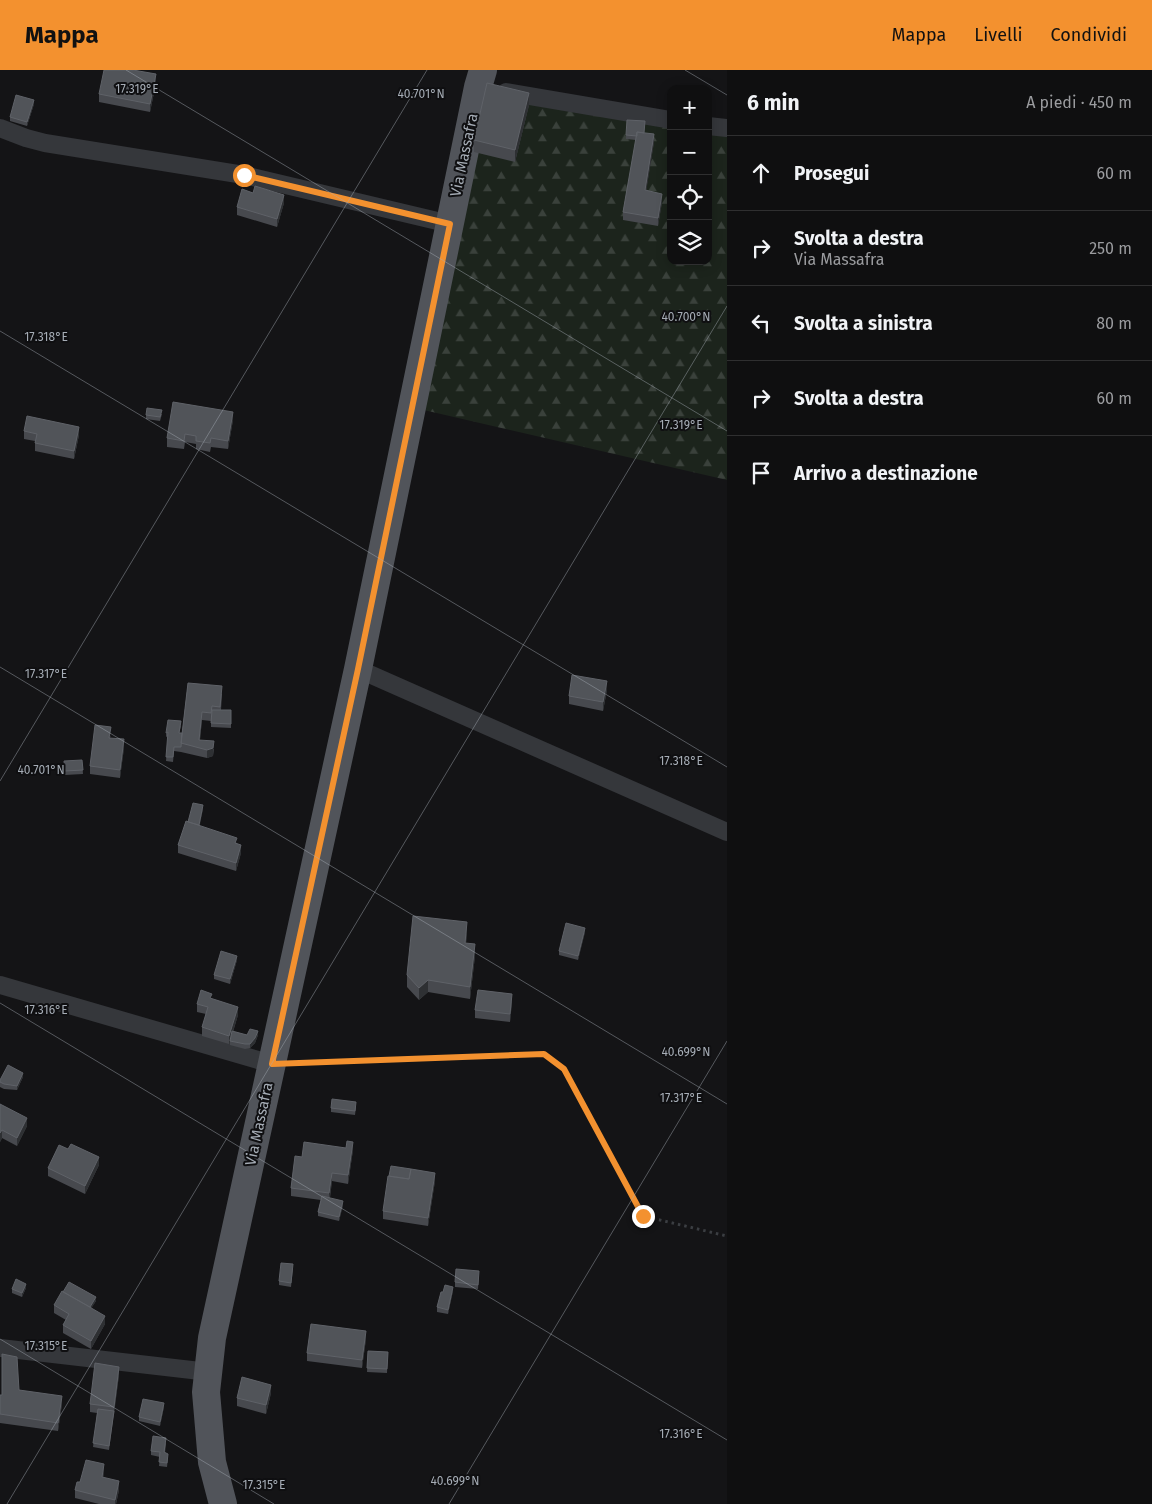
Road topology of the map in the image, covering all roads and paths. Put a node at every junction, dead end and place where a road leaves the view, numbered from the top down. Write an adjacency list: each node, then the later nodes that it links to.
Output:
1 (480, 78): 2 (street); 6 (main road, Via Massafra)
2 (667, 119)
3 (712, 126): 5 (street)
4 (0, 128): 6 (street)
5 (727, 128)
6 (450, 224): 7 (main road, Via Massafra)
7 (358, 669): 8 (street); 10 (main road, Via Massafra)
8 (727, 832)
9 (0, 984): 10 (street)
10 (272, 1064): 11 (path); 13 (main road, Via Massafra)
11 (727, 1236)
12 (0, 1348): 13 (street)
13 (209, 1372): 14 (main road, Via Massafra)
14 (223, 1504)

